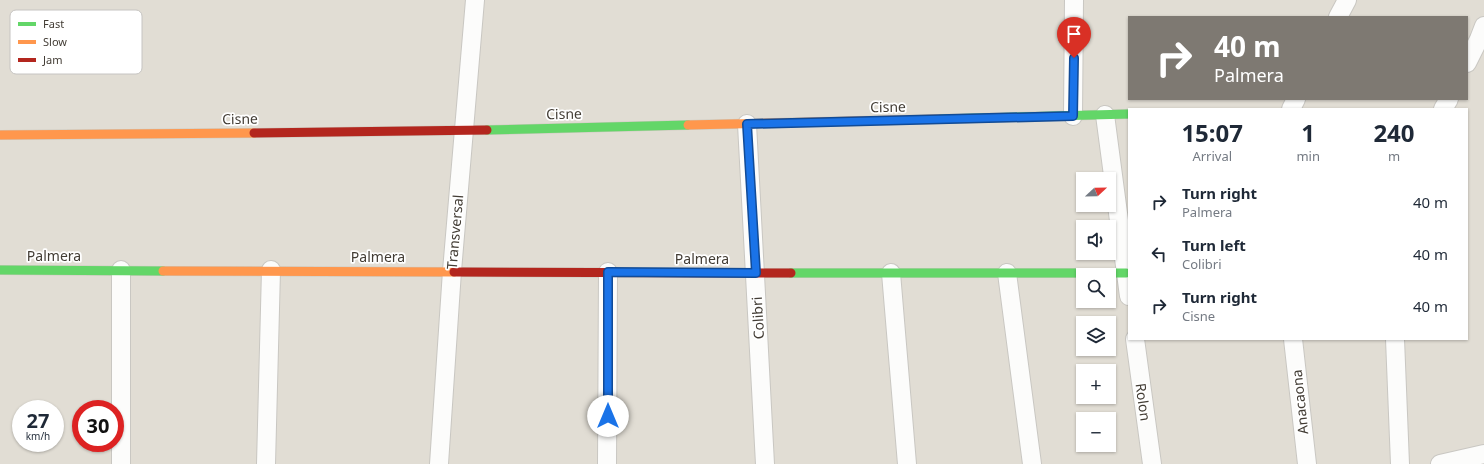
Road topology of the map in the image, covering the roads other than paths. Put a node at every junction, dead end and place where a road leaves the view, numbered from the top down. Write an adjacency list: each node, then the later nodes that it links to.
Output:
1 (475, 0): 11 (street, Transversal)
2 (1074, 0): 9 (street)
3 (1347, 0): 4 (street)
4 (1339, 16)
5 (1484, 26): 6 (street)
6 (1468, 61)
7 (1105, 114): 8 (street, Cisne); 9 (street, Cisne); 21 (street)
8 (1128, 114)
9 (1073, 116): 10 (street, Cisne)
10 (747, 124): 11 (street, Cisne); 18 (street, Colibri)
11 (465, 130): 12 (street, Cisne); 16 (street, Transversal)
12 (0, 135)
13 (0, 270): 14 (street, Palmera)
14 (121, 270): 15 (street, Palmera); 27 (street)
15 (271, 270): 16 (street, Palmera); 28 (street)
16 (452, 271): 17 (street, Palmera); 29 (street, Transversal)
17 (608, 272): 18 (street, Palmera); 30 (street)
18 (756, 273): 19 (street, Palmera); 31 (street, Colibri)
19 (891, 273): 20 (street, Palmera); 32 (street)
20 (1007, 273): 21 (street, Palmera); 33 (street)
21 (1126, 273): 22 (street)
22 (1128, 288)
23 (1135, 340): 34 (street, Rolon)
24 (1293, 340): 35 (street, Anacaona)
25 (1395, 340): 36 (street)
26 (1484, 454): 37 (street)
27 (121, 464)
28 (266, 464)
29 (439, 464)
30 (607, 464)
31 (765, 464)
32 (907, 464)
33 (1032, 464)
34 (1152, 464)
35 (1307, 464)
36 (1400, 464)
37 (1440, 464)

